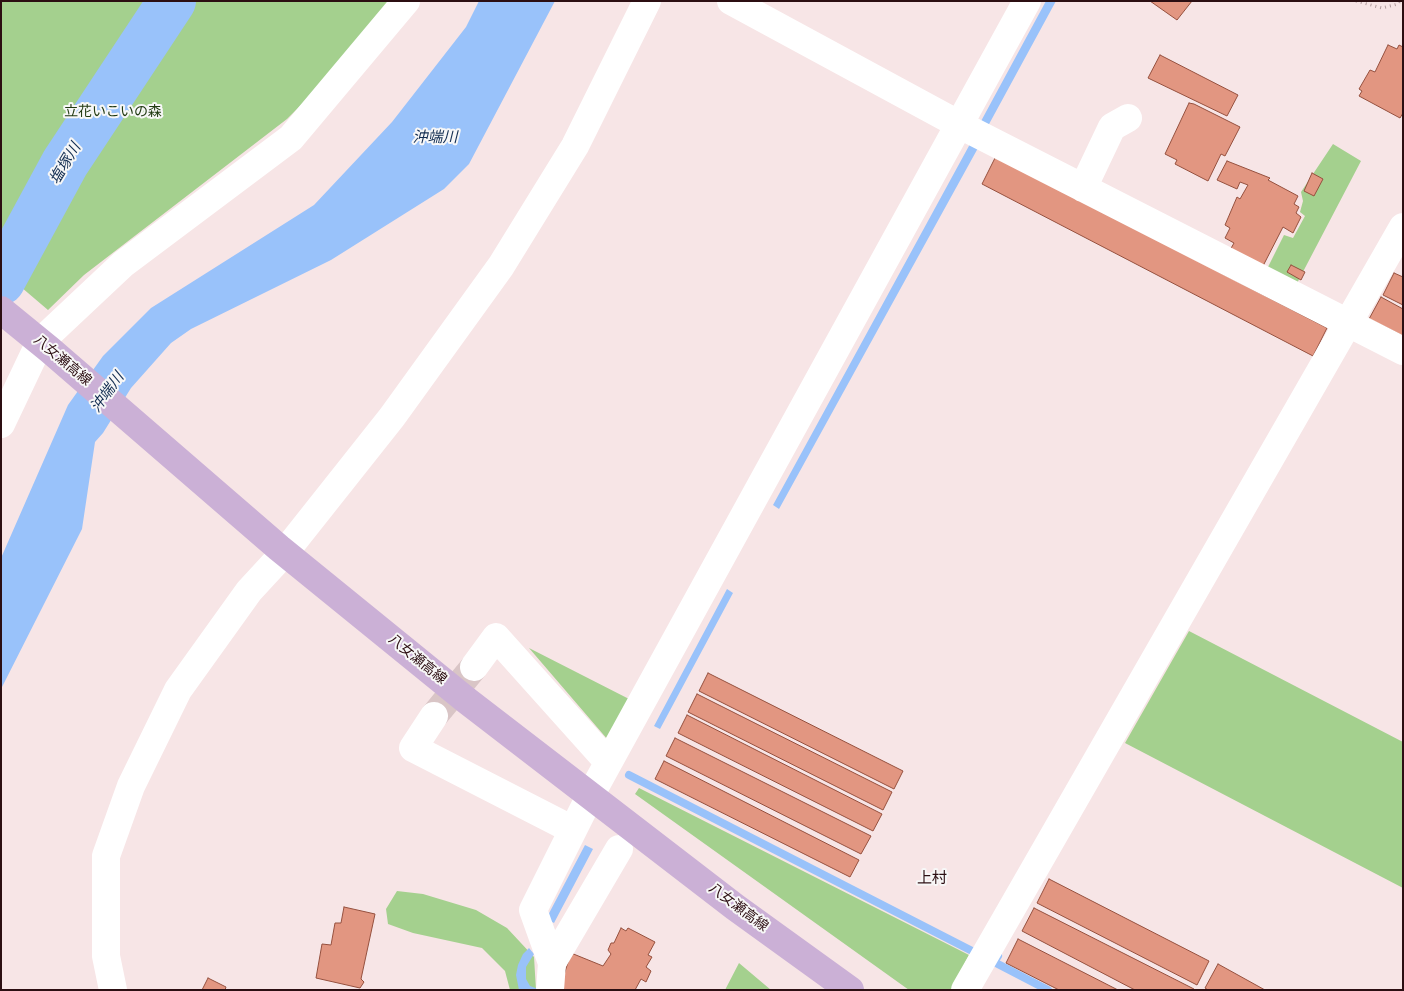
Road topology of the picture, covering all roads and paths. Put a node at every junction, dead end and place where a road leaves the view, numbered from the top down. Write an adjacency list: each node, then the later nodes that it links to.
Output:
1 (406, 1): 13 (street)
2 (647, 1): 16 (street)
3 (731, 1): 8 (street)
4 (1027, 1): 8 (street)
5 (1356, 1): 6 (path)
6 (1400, 1)
7 (1128, 118): 9 (street)
8 (960, 125): 9 (street); 19 (street)
9 (1083, 188): 12 (street)
10 (1403, 227): 12 (street)
11 (8, 316): 13 (main road, 八女瀬高線)
12 (1347, 323): 14 (street); 26 (street)
13 (45, 346): 15 (street); 16 (main road, 八女瀬高線)
14 (1403, 351)
15 (1, 424)
16 (282, 550): 20 (main road, 八女瀬高線); 24 (street)
17 (474, 667): 19 (street)
18 (434, 716): 21 (street)
19 (608, 762): 20 (street)
20 (590, 796): 21 (street); 25 (main road, 八女瀬高線)
21 (573, 830): 23 (street)
22 (620, 849): 23 (street)
23 (551, 976)
24 (113, 990)
25 (850, 990)
26 (965, 990)

